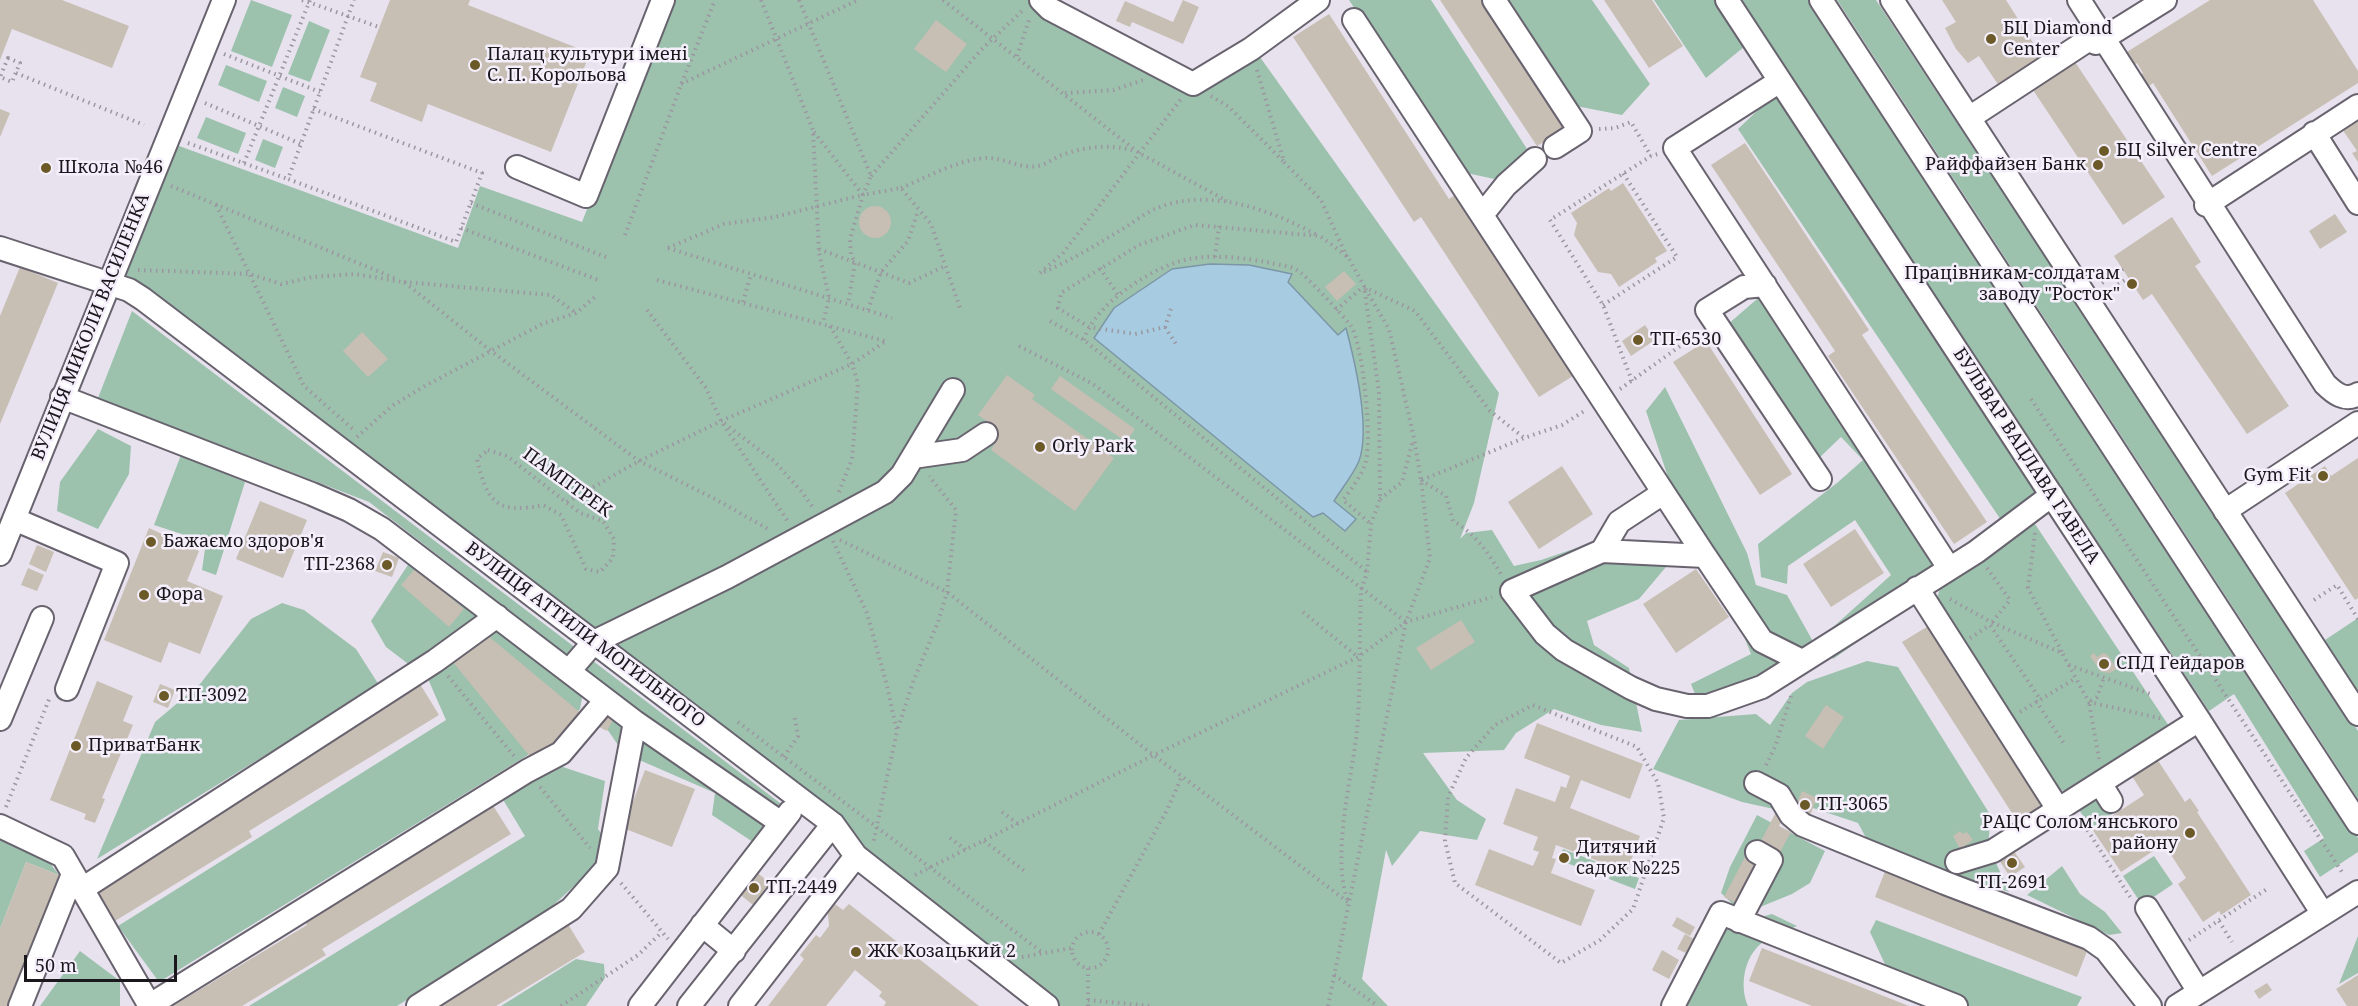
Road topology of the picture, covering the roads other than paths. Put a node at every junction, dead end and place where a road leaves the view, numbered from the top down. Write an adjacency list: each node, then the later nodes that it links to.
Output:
1 (224, 0): 24 (street, ВУЛИЦЯ МИКОЛИ ВАСИЛЕНКА)
2 (663, 0): 19 (street)
3 (1318, 0): 10 (street)
4 (1494, 0): 17 (street)
5 (1727, 0): 13 (street, БУЛЬВАР ВАЦЛАВА ГАВЕЛА)
6 (1821, 0): 58 (street)
7 (1892, 0): 15 (street)
8 (2079, 0): 12 (street)
9 (2165, 0): 12 (street)
10 (1033, 6)
11 (1354, 20): 22 (street)
12 (2103, 39): 15 (street); 21 (street)
13 (1780, 81): 25 (street); 34 (street, БУЛЬВАР ВАЦЛАВА ГАВЕЛА)
14 (2358, 106): 16 (street)
15 (1969, 118): 35 (street)
16 (2314, 133): 20 (street); 21 (street)
17 (1555, 147)
18 (1535, 159): 22 (street)
19 (517, 167)
20 (2358, 203)
21 (2207, 204): 27 (street)
22 (1482, 215): 33 (street)
23 (2, 255): 24 (street, ВУЛИЦЯ АТТИЛИ МОГИЛЬНОГО)
24 (108, 284): 28 (street, ВУЛИЦЯ МИКОЛИ ВАСИЛЕНКА); 44 (street, ВУЛИЦЯ АТТИЛИ МОГИЛЬНОГО)
25 (1765, 285): 32 (street); 40 (street)
26 (953, 390): 31 (street)
27 (2358, 393)
28 (62, 397): 36 (street, ВУЛИЦЯ МИКОЛИ ВАСИЛЕНКА); 42 (street)
29 (2358, 423): 35 (street)
30 (986, 434): 31 (street)
31 (913, 457): 44 (street)
32 (1820, 479)
33 (1663, 493): 37 (street); 39 (street)
34 (2052, 495): 40 (street); 51 (street, БУЛЬВАР ВАЦЛАВА ГАВЕЛА)
35 (2225, 511): 49 (street)
36 (14, 519): 38 (street, ВУЛИЦЯ МИКОЛИ ВАСИЛЕНКА); 47 (street)
37 (1602, 551): 39 (street); 45 (street)
38 (0, 554)
39 (1705, 556): 45 (street)
40 (1949, 568): 41 (street)
41 (1920, 586): 45 (street); 55 (street)
42 (497, 616): 46 (street); 63 (street)
43 (42, 618): 50 (street)
44 (594, 642): 46 (street); 54 (street, ВУЛИЦЯ АТТИЛИ МОГИЛЬНОГО)
45 (1802, 661)
46 (569, 671): 48 (street)
47 (66, 689)
48 (606, 700): 52 (street); 72 (street)
49 (2358, 714)
50 (0, 719)
51 (2199, 720): 55 (street); 66 (street, БУЛЬВАР ВАЦЛАВА ГАВЕЛА)
52 (635, 722): 57 (street); 73 (street)
53 (1756, 783): 80 (street)
54 (801, 798): 57 (street); 59 (street, ВУЛИЦЯ АТТИЛИ МОГИЛЬНОГО)
55 (2064, 806): 62 (street)
56 (2, 819): 63 (street)
57 (781, 823): 68 (street)
58 (2358, 823)
59 (833, 824): 61 (street, ВУЛИЦЯ АТТИЛИ МОГИЛЬНОГО); 69 (street)
60 (1757, 852): 67 (street)
61 (856, 856): 76 (street); 77 (street, ВУЛИЦЯ АТТИЛИ МОГИЛЬНОГО)
62 (1957, 862)
63 (78, 881): 71 (street); 72 (street)
64 (2358, 892): 66 (street)
65 (2147, 908): 70 (street)
66 (2323, 914): 70 (street)
67 (1739, 921): 78 (street); 79 (street)
68 (702, 925): 69 (street); 74 (street)
69 (734, 951): 75 (street)
70 (2199, 992): 81 (street)
71 (20, 1006)
72 (150, 1006)
73 (418, 1006)
74 (640, 1006)
75 (689, 1006)
76 (740, 1006)
77 (1047, 1006)
78 (1672, 1006)
79 (1956, 1006)
80 (2150, 1006)
81 (2177, 1006)

